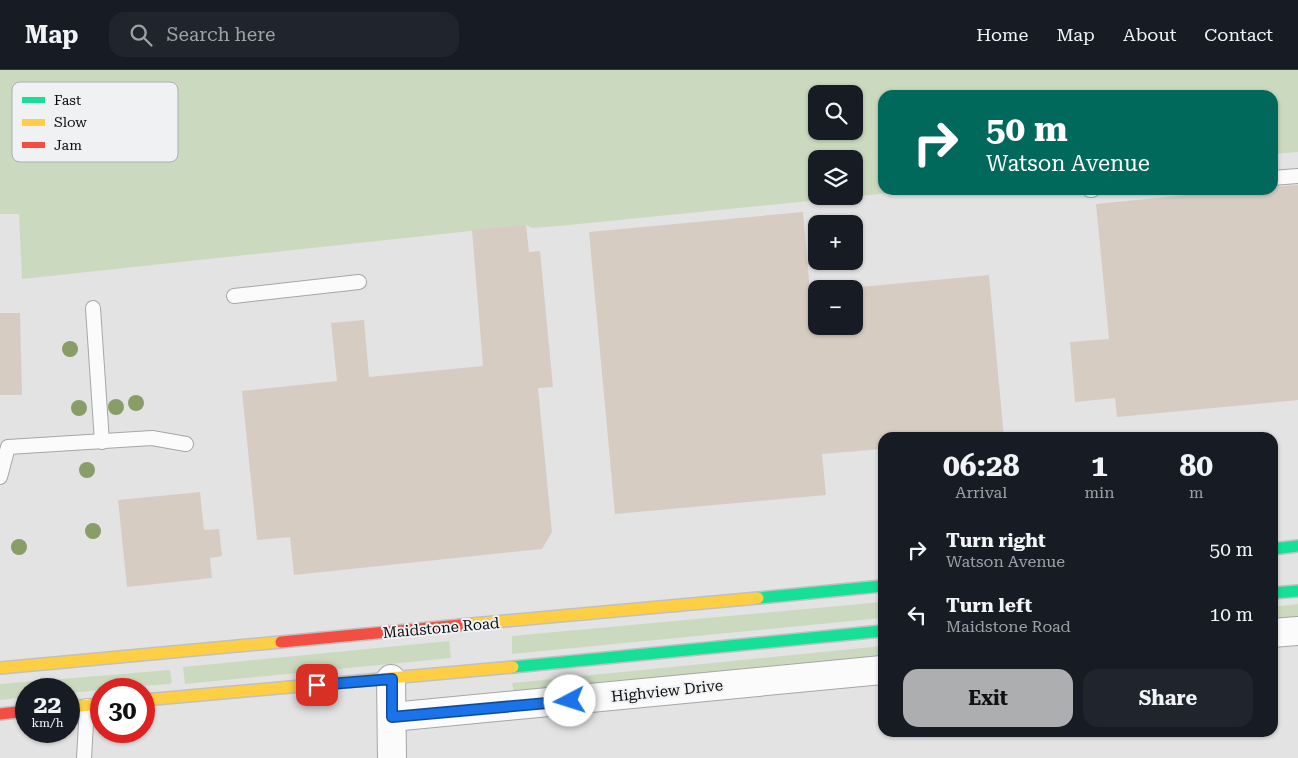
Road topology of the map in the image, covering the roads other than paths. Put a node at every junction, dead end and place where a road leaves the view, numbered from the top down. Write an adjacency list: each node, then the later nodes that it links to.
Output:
1 (1298, 176): 2 (lane)
2 (1278, 178)
3 (359, 282): 4 (lane)
4 (234, 296)
5 (93, 308): 6 (lane)
6 (102, 442): 7 (lane); 8 (lane)
7 (186, 444)
8 (0, 477)
9 (1298, 546): 10 (main road)
10 (1278, 548)
11 (878, 586): 17 (main road, Maidstone Road)
12 (1298, 591): 13 (main road)
13 (1278, 593)
14 (878, 631): 19 (main road)
15 (1298, 631): 16 (street)
16 (1278, 633)
17 (0, 668)
18 (878, 670): 26 (street, Highview Drive)
19 (392, 679): 20 (main road); 26 (street)
20 (155, 699)
21 (80, 706): 22 (main road)
22 (87, 706): 23 (main road); 27 (lane)
23 (90, 706)
24 (15, 712): 25 (main road)
25 (0, 714)
26 (392, 717): 28 (street)
27 (84, 758)
28 (392, 758)

